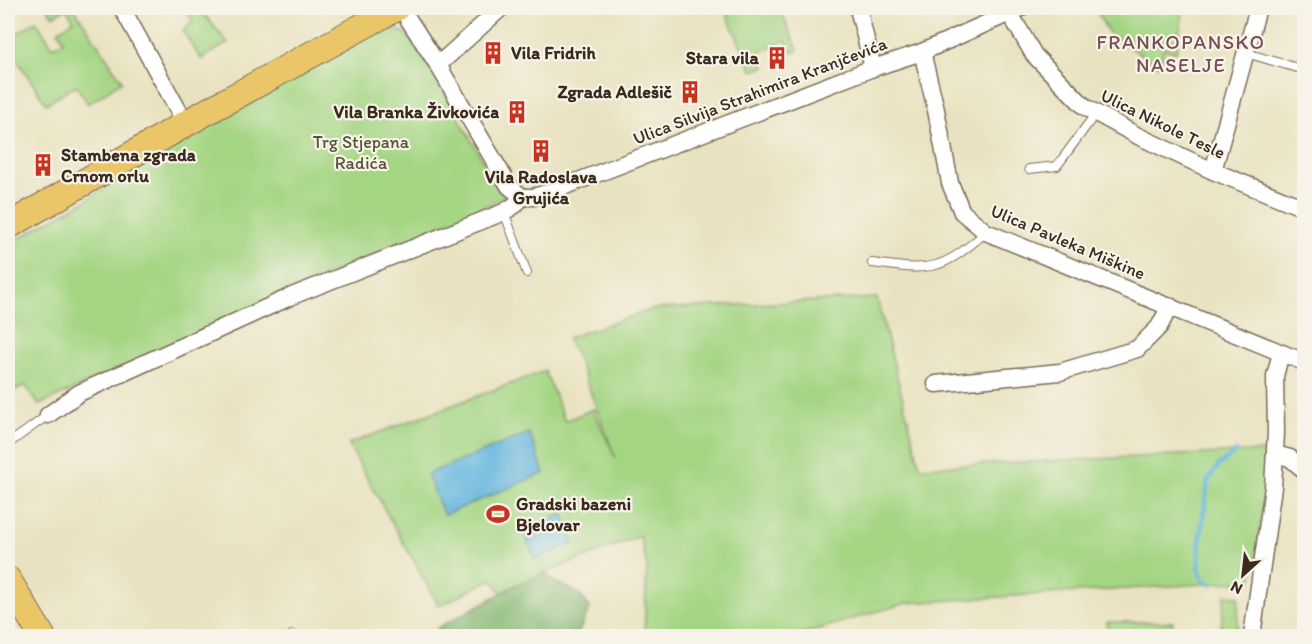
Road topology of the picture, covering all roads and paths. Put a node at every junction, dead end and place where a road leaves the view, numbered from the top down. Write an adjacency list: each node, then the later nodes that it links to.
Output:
1 (122, 8): 14 (street)
2 (396, 8): 14 (main road)
3 (401, 8): 10 (street)
4 (501, 8): 10 (street)
5 (858, 8): 11 (street)
6 (1258, 8): 9 (street)
7 (1013, 9): 8 (street, Ulica Silvija Strahimira Kranjčevića); 13 (street, Ulica Nikole Tesle)
8 (922, 52): 11 (street, Ulica Silvija Strahimira Kranjčevića); 21 (street, Ulica Pavleka Miškine)
9 (1246, 53): 12 (lane); 16 (street)
10 (438, 65): 17 (street)
11 (873, 68): 17 (street, Ulica Silvija Strahimira Kranjčevića)
12 (1305, 70)
13 (1096, 113): 15 (lane); 16 (street, Ulica Nikole Tesle)
14 (186, 124): 20 (main road)
15 (1029, 169)
16 (1213, 171): 18 (street, Ulica Nikole Tesle)
17 (522, 197): 19 (street)
18 (1305, 208)
19 (504, 212): 23 (lane); 28 (street)
20 (8, 226)
21 (986, 232): 22 (lane); 24 (street, Ulica Pavleka Miškine)
22 (872, 263)
23 (527, 273)
24 (1170, 306): 25 (street, Ulica Pavleka Miškine); 27 (street)
25 (1281, 353): 26 (street, Ulica Pavleka Miškine); 30 (street)
26 (1305, 362)
27 (936, 384)
28 (48, 415): 29 (lane)
29 (8, 444)
30 (1275, 454): 31 (street); 34 (street)
31 (1305, 470)
32 (8, 580): 33 (main road)
33 (42, 636)
34 (1252, 636)

